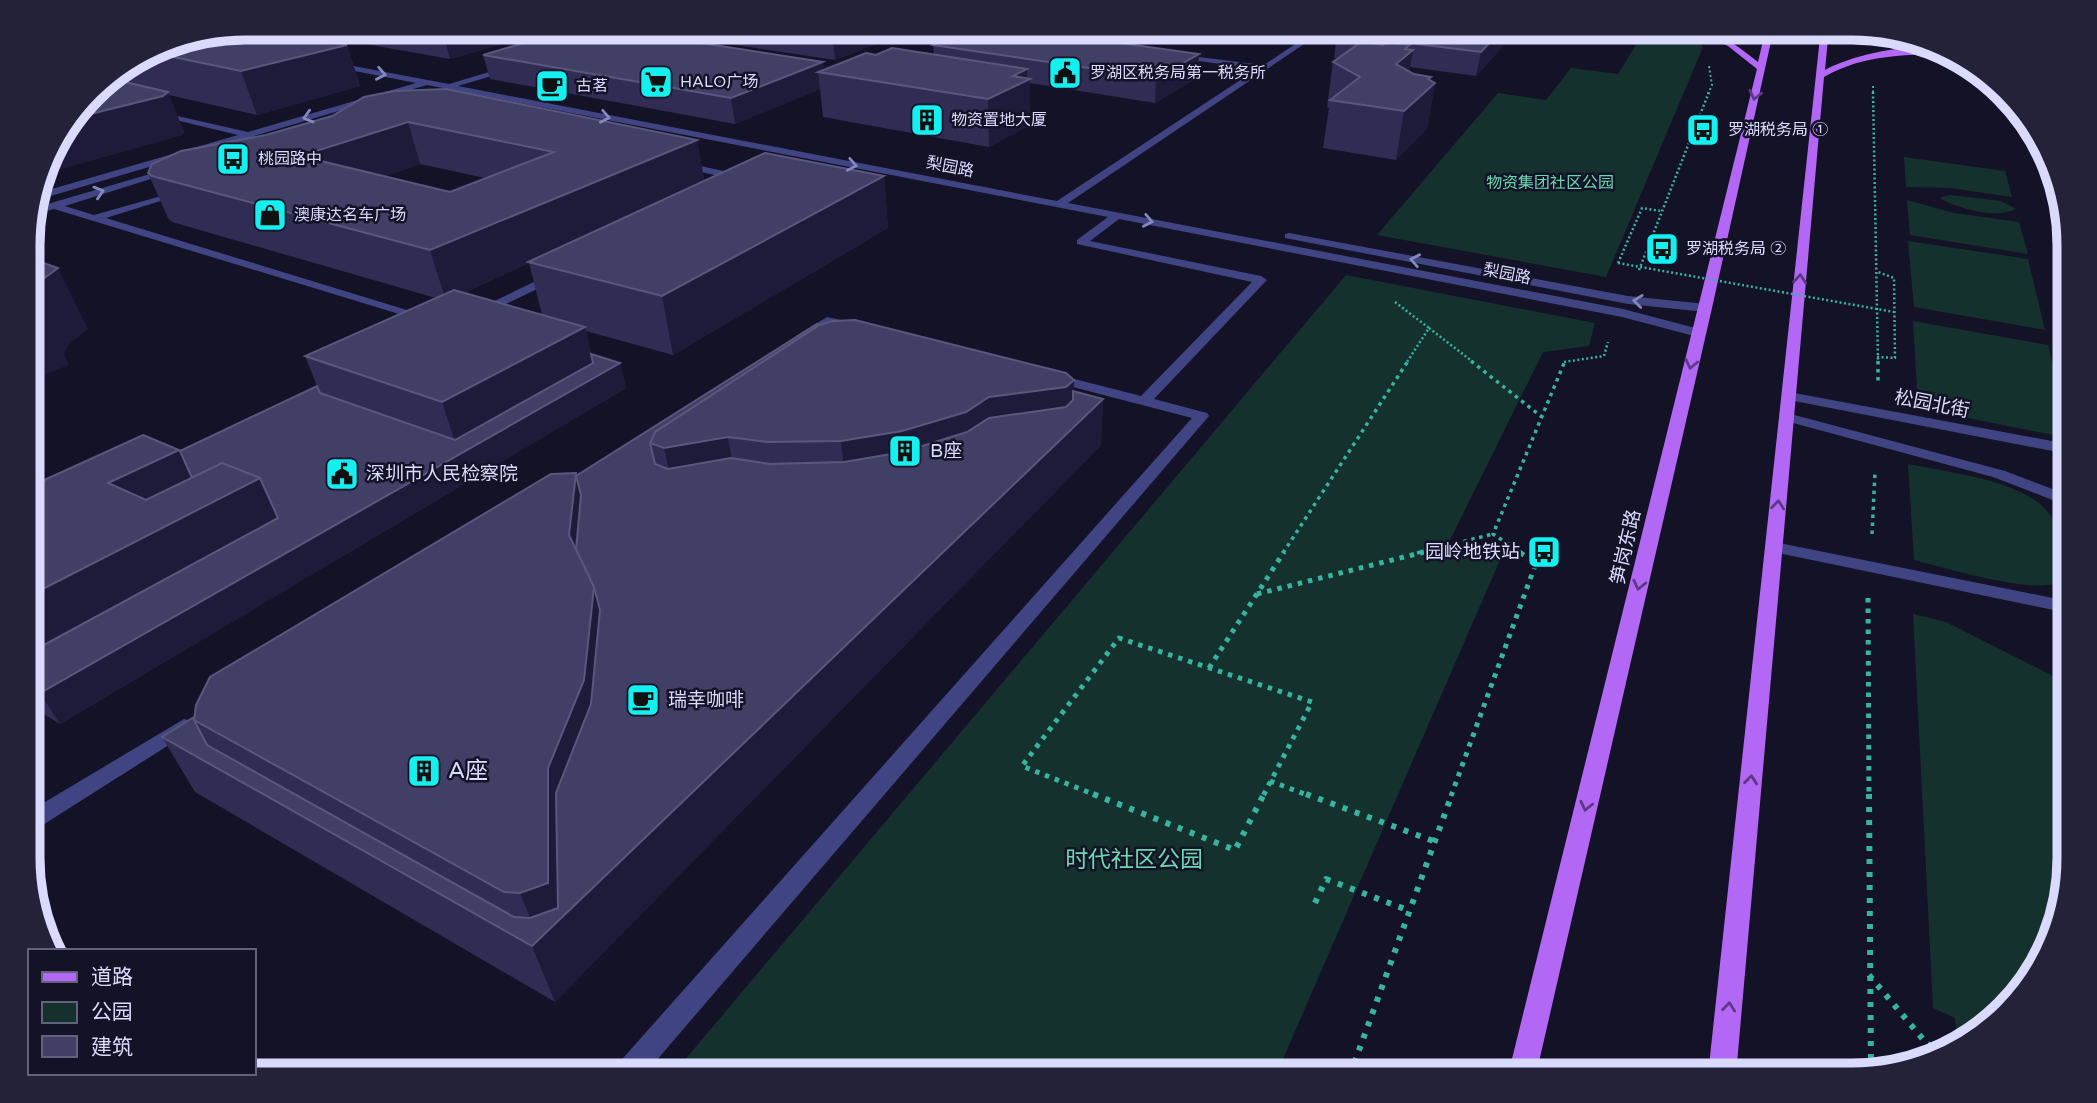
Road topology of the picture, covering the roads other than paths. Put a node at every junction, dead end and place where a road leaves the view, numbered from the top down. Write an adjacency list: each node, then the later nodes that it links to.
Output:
1 (580, 40): 7 (street)
2 (586, 40): 8 (street)
3 (1306, 40): 15 (street)
4 (1721, 40): 16 (main road)
5 (1763, 40): 16 (main road, 笋岗东路)
6 (1822, 40): 17 (main road)
7 (558, 43)
8 (575, 48)
9 (1918, 51): 17 (main road)
10 (330, 52): 19 (street, 梨园路)
11 (1170, 55): 15 (street)
12 (505, 59): 19 (street)
13 (317, 61): 20 (street, 梨园路, one-way to 20)
14 (524, 63): 18 (street)
15 (1264, 67): 33 (street)
16 (1761, 68): 42 (main road, 笋岗东路, one-way to 42)
17 (1820, 76): 49 (main road, one-way to 17)
18 (473, 79): 19 (street, 梨园路); 21 (street, 梨园路)
19 (450, 81): 20 (street, 梨园路); 24 (street); 26 (street, 梨园路, one-way to 26)
20 (426, 82): 25 (street, one-way to 25)
21 (500, 84)
22 (568, 97): 33 (street, 梨园路)
23 (143, 110): 25 (street)
24 (318, 126)
25 (249, 134): 32 (street)
26 (807, 156): 28 (street); 34 (street, 梨园路, one-way to 34)
27 (664, 161): 31 (street)
28 (792, 164)
29 (186, 166): 35 (street, one-way to 29)
30 (198, 186): 38 (street)
31 (732, 192)
32 (47, 194)
33 (1071, 195): 34 (street); 39 (street, 梨园路)
34 (1059, 204): 37 (street, 梨园路)
35 (54, 206): 36 (street); 38 (street)
36 (44, 209)
37 (1118, 215): 46 (street, 梨园路, one-way to 46); 50 (street)
38 (95, 218): 44 (street)
39 (1269, 233)
40 (1283, 235): 42 (street, 梨园路, one-way to 40)
41 (561, 273): 43 (street)
42 (1706, 308): 46 (main road, 笋岗东路)
43 (463, 320)
44 (438, 322)
45 (867, 331): 47 (street)
46 (1698, 333): 58 (main road, 笋岗东路, one-way to 58)
47 (792, 343)
48 (1038, 374): 50 (street)
49 (1789, 396): 51 (main road); 52 (street, 松园北街)
50 (1144, 401): 60 (street)
51 (1787, 417): 53 (street); 54 (main road, one-way to 51)
52 (2057, 447)
53 (2057, 497)
54 (1774, 547): 55 (street); 59 (main road, one-way to 54)
55 (2057, 605)
56 (194, 719): 57 (street)
57 (40, 816)
58 (1525, 1062)
59 (1723, 1062)
60 (637, 1063)

